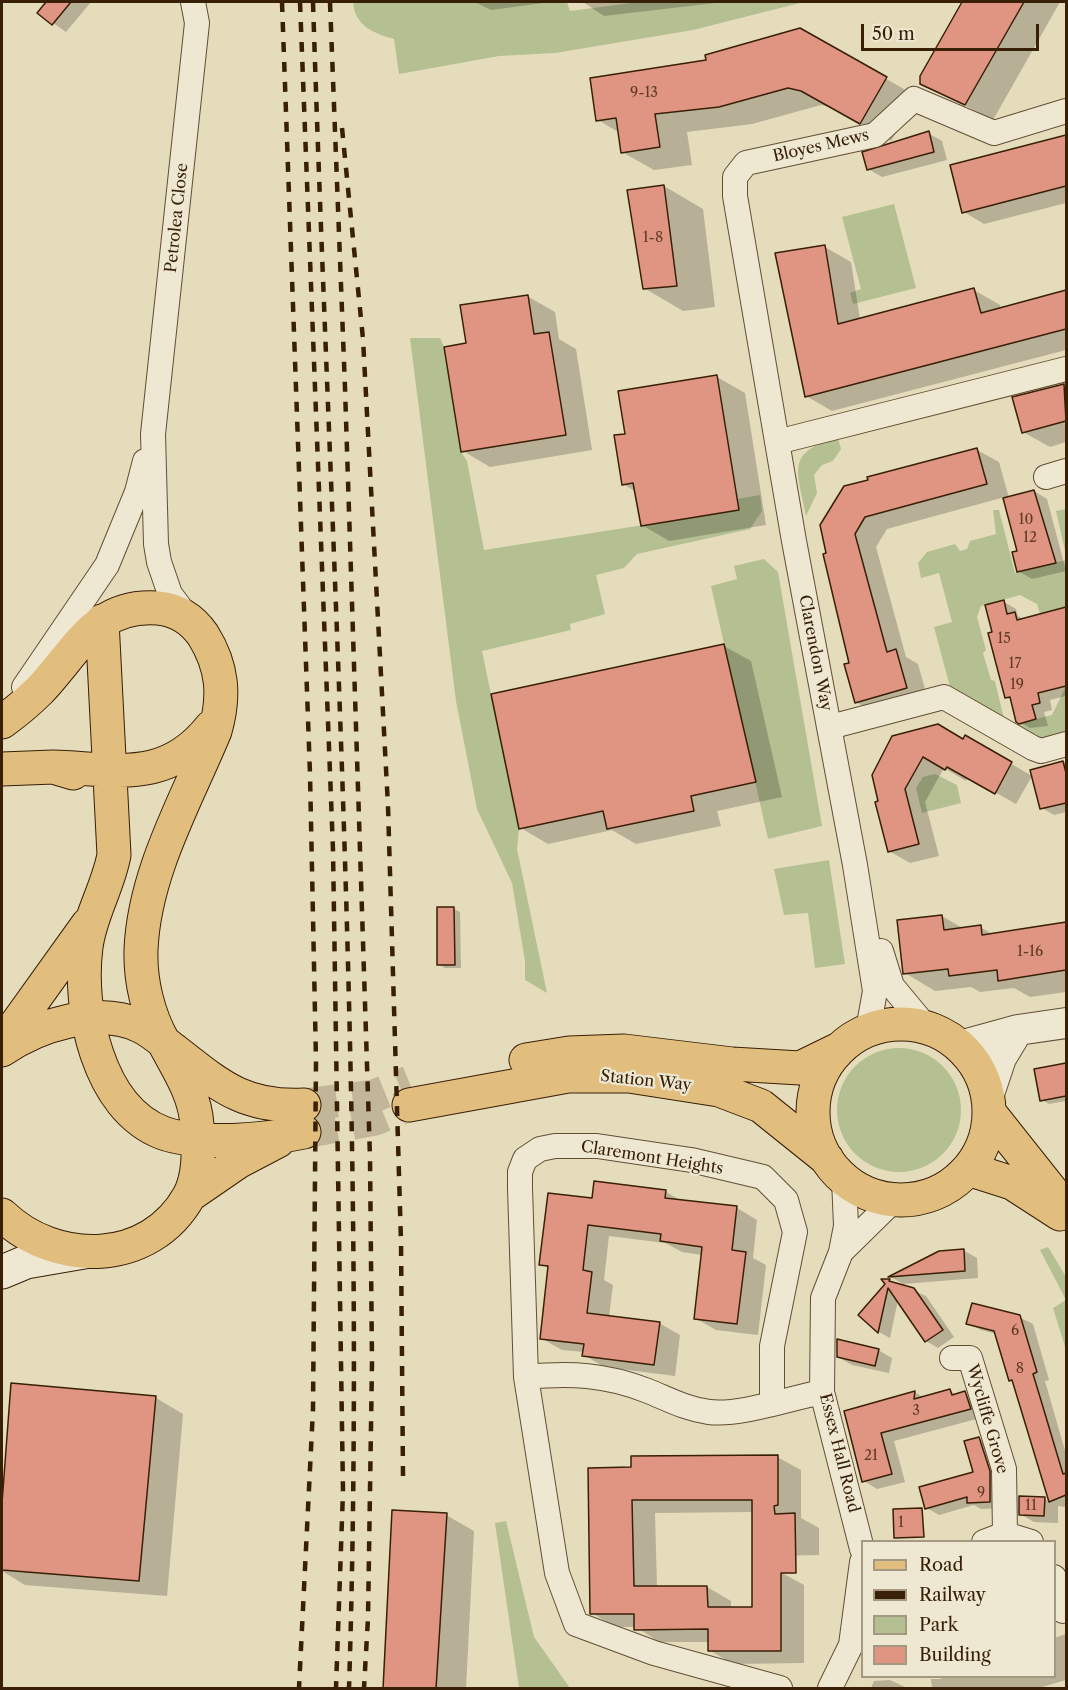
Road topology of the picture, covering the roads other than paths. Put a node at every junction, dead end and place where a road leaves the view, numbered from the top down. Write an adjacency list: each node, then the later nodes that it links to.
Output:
1 (193, 2): 5 (street, Petrolea Close)
2 (1066, 111): 3 (street, Bloyes Mews)
3 (755, 314): 6 (street, Clarendon Way)
4 (1066, 369): 6 (street)
5 (153, 434): 7 (street, Petrolea Close); 8 (street, Petrolea Close)
6 (777, 442): 13 (street, Clarendon Way)
7 (107, 565): 9 (street, Petrolea Close); 10 (street, Petrolea Close)
8 (190, 620): 9 (main road); 11 (main road)
9 (102, 621): 12 (main road); 17 (main road)
10 (2, 710)
11 (221, 710): 17 (main road); 26 (main road)
12 (2, 722)
13 (830, 727): 14 (street); 19 (street, Clarendon Way)
14 (1066, 744)
15 (53, 767): 16 (main road); 17 (main road); 18 (main road)
16 (2, 769)
17 (110, 769): 18 (main road)
18 (111, 819): 20 (main road)
19 (855, 865): 23 (street, Clarendon Way); 24 (street, Clarendon Way)
20 (95, 914): 21 (main road); 27 (main road)
21 (90, 1020): 26 (main road); 30 (main road); 33 (main road)
22 (1066, 1023): 25 (street)
23 (926, 1027): 24 (main road); 28 (main road)
24 (868, 1030): 29 (main road)
25 (1018, 1030): 28 (street); 31 (street)
26 (163, 1042): 32 (main road); 33 (main road)
27 (2, 1044)
28 (960, 1046): 31 (main road)
29 (839, 1049): 35 (main road); 35 (main road, Station Way)
30 (2, 1050)
31 (988, 1105): 34 (main road); 37 (main road)
32 (300, 1124): 33 (main road); 33 (main road)
33 (195, 1166): 40 (main road)
34 (968, 1168): 36 (main road); 39 (main road)
35 (836, 1170): 36 (main road); 41 (street, Essex Hall Road)
36 (894, 1200): 41 (street, Essex Hall Road)
37 (1066, 1209)
38 (2, 1215): 40 (main road)
39 (1066, 1219)
40 (84, 1252): 42 (main road)
41 (841, 1252): 45 (street, Essex Hall Road)
42 (2, 1272)
43 (951, 1358): 47 (street, Wycliffe Grove)
44 (526, 1377): 46 (street); 46 (street, Claremont Heights); 53 (street, Claremont Heights)
45 (822, 1392): 46 (street); 49 (street, Essex Hall Road)
46 (772, 1402)
47 (994, 1538): 48 (street)
48 (1012, 1540)
49 (861, 1545)
50 (861, 1570): 54 (street)
51 (1056, 1587): 52 (street)
52 (1061, 1612)
53 (780, 1689)
54 (830, 1689)

